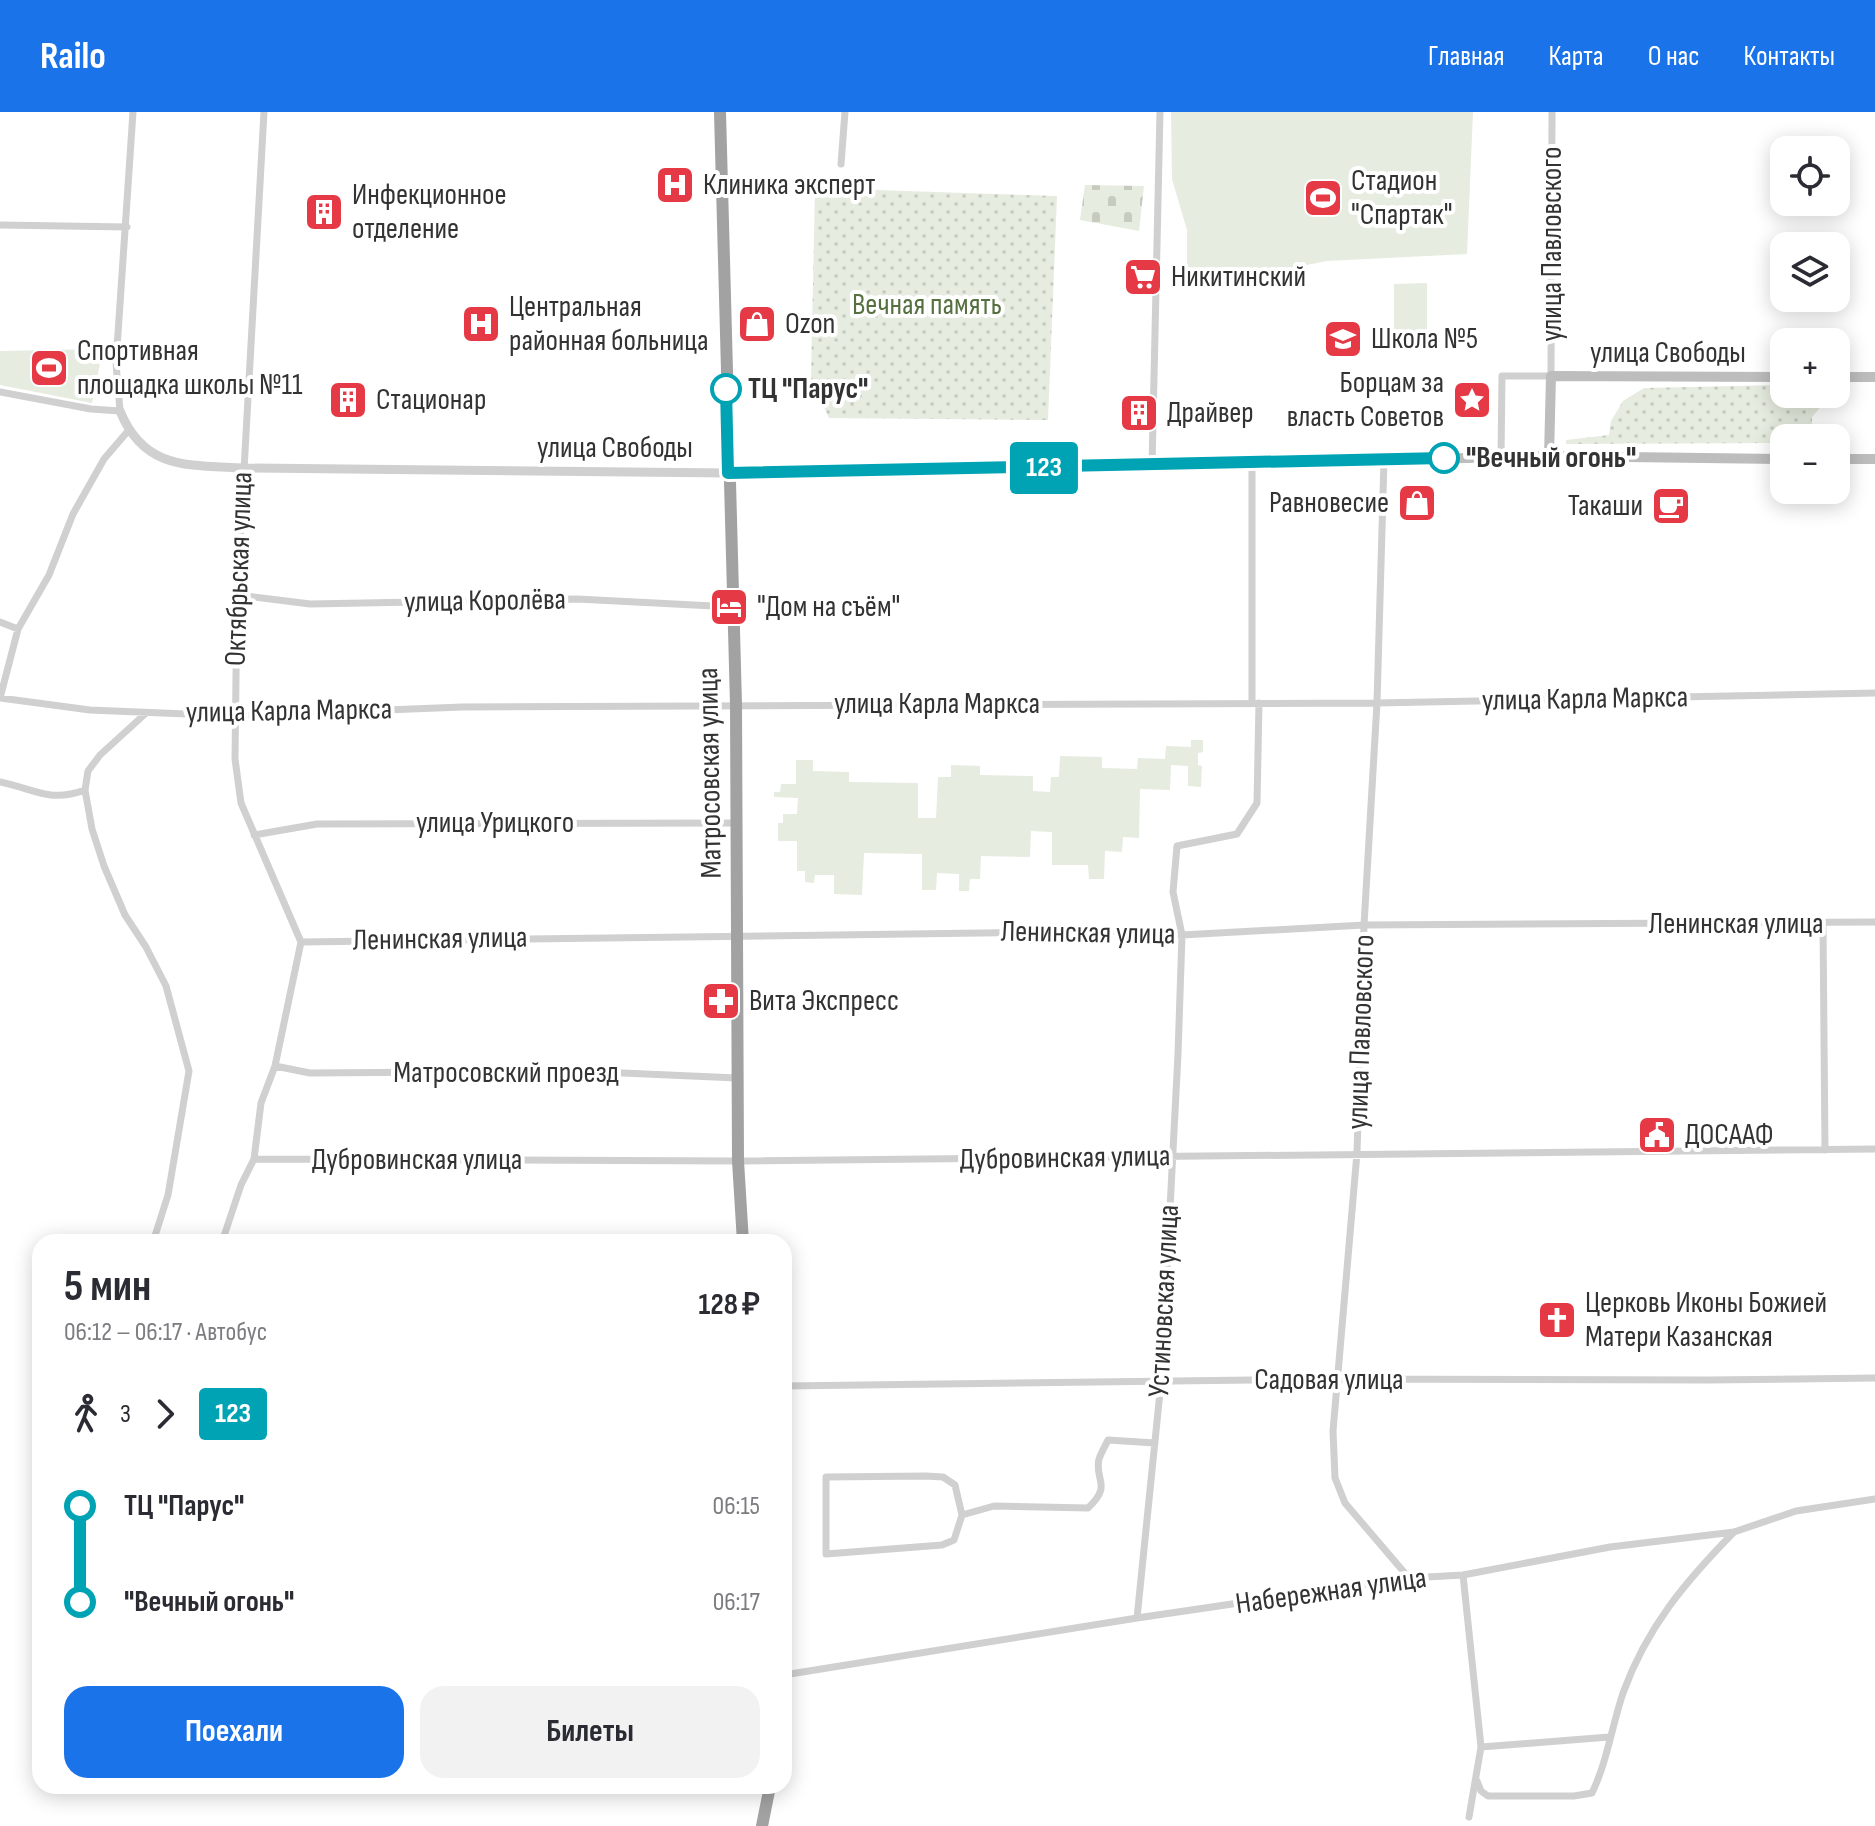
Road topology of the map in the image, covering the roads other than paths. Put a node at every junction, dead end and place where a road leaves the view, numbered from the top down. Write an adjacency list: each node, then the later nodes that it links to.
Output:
1 (133, 112): 9 (street)
2 (264, 112): 25 (street, Октябрьская улица)
3 (720, 112): 26 (highway, Матросовская улица)
4 (845, 112): 7 (street)
5 (1160, 112): 24 (street)
6 (1552, 112): 10 (street, улица Павловского)
7 (841, 164)
8 (0, 225): 9 (street)
9 (127, 227): 15 (street)
10 (1551, 376): 11 (main road, улица Свободы); 17 (main road); 18 (street)
11 (1770, 377)
12 (1850, 377): 13 (main road)
13 (1875, 377)
14 (0, 392): 15 (street)
15 (120, 411): 16 (street, улица Свободы)
16 (128, 431): 25 (street, улица Свободы); 30 (street)
17 (1549, 456): 18 (main road, улица Свободы); 19 (main road, улица Свободы)
18 (1501, 457): 22 (main road, улица Свободы)
19 (1770, 459)
20 (1850, 459): 21 (main road)
21 (1875, 459)
22 (1384, 460): 23 (main road, улица Свободы); 34 (street, улица Павловского)
23 (1252, 464): 24 (main road, улица Свободы); 33 (street, Устиновская улица)
24 (1152, 466): 26 (main road, улица Свободы)
25 (243, 468): 26 (street, улица Свободы); 27 (street, Октябрьская улица)
26 (728, 473): 28 (highway, Матросовская улица)
27 (237, 595): 28 (street, улица Королёва); 37 (street, Октябрьская улица)
28 (733, 607): 35 (highway, Матросовская улица)
29 (0, 622): 30 (street)
30 (18, 629): 32 (street)
31 (1875, 693): 34 (street, улица Карла Маркса)
32 (0, 698): 36 (street, улица Карла Маркса)
33 (1255, 703): 34 (street, улица Карла Маркса); 35 (street, улица Карла Маркса); 46 (street, Устиновская улица)
34 (1377, 703): 44 (street, улица Павловского)
35 (736, 704): 37 (street, улица Карла Маркса); 40 (highway, Матросовская улица)
36 (145, 713): 37 (street, улица Карла Маркса); 39 (street)
37 (234, 716): 41 (street, Октябрьская улица)
38 (0, 782): 39 (street)
39 (85, 790): 56 (street)
40 (737, 823): 41 (street, улица Урицкого); 45 (highway, Матросовская улица)
41 (254, 835): 47 (street, Октябрьская улица)
42 (1875, 922): 43 (street, Ленинская улица)
43 (1823, 924): 44 (street, Ленинская улица); 51 (street)
44 (1364, 925): 46 (street, Ленинская улица); 52 (street, улица Павловского)
45 (738, 934): 46 (street, Ленинская улица); 47 (street, Ленинская улица); 49 (highway, Матросовская улица)
46 (1182, 935): 53 (street, Устиновская улица)
47 (301, 942): 48 (street)
48 (275, 1066): 49 (street, Матросовский проезд); 54 (street)
49 (737, 1078): 55 (highway, Матросовская улица)
50 (1875, 1149): 51 (street, Дубровинская улица)
51 (1825, 1150): 52 (street, Дубровинская улица)
52 (1357, 1153): 53 (street, Дубровинская улица); 60 (street, улица Павловского)
53 (1173, 1157): 55 (street, Дубровинская улица); 61 (street, Устиновская улица)
54 (254, 1159): 55 (street, Дубровинская улица); 57 (street)
55 (738, 1161): 58 (highway, Матросовская улица)
56 (156, 1234)
57 (225, 1234)
58 (743, 1234)
59 (1875, 1378): 60 (street, Садовая улица)
60 (1338, 1379): 61 (street, Садовая улица); 68 (street, улица Павловского)
61 (1161, 1382): 62 (street, Садовая улица); 63 (street, Устиновская улица)
62 (792, 1386)
63 (1155, 1443): 65 (street); 69 (street, Устиновская улица)
64 (1875, 1499): 66 (street, Набережная улица)
65 (962, 1515): 65 (street)
66 (1734, 1532): 67 (street, Набережная улица); 71 (street)
67 (1463, 1575): 68 (street, Набережная улица); 72 (street)
68 (1409, 1578): 69 (street, Набережная улица)
69 (1137, 1618): 70 (street, Набережная улица)
70 (792, 1674)
71 (1609, 1737): 72 (street); 73 (street)
72 (1481, 1747): 73 (street)
73 (1477, 1781): 75 (street)
74 (768, 1794): 76 (highway)
75 (1469, 1817)
76 (762, 1826)

